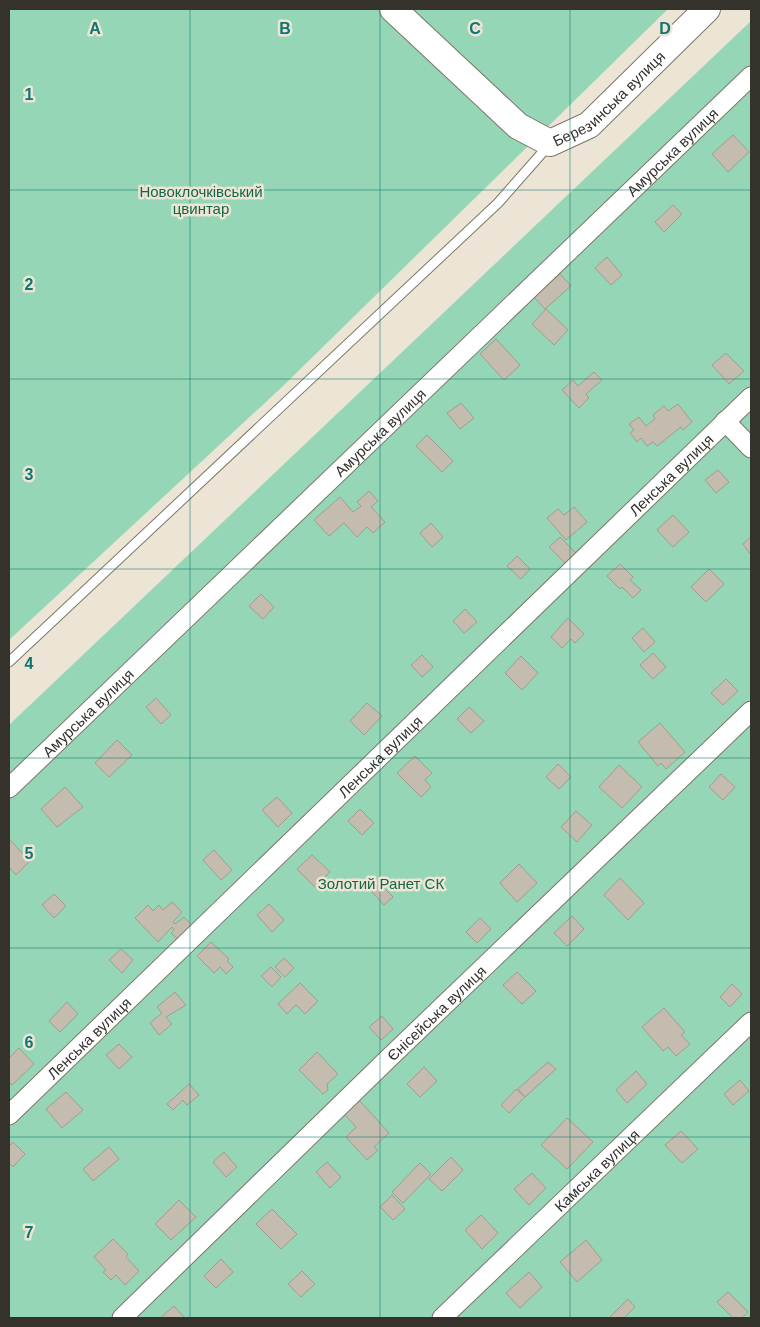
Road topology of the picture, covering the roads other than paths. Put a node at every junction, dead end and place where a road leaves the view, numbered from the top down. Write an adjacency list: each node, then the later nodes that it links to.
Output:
1 (393, 9): 4 (street, Березинська вулиця)
2 (707, 9): 4 (street, Березинська вулиця)
3 (751, 76): 10 (street, Амурська вулиця)
4 (550, 143): 8 (lane)
5 (751, 397): 6 (street, Ленська вулиця)
6 (725, 421): 7 (street); 12 (street, Ленська вулиця)
7 (751, 448)
8 (9, 662)
9 (751, 711): 13 (street, Єнісейська вулиця)
10 (9, 788)
11 (751, 1022): 14 (street, Камська вулиця)
12 (9, 1115)
13 (122, 1318)
14 (442, 1318)

